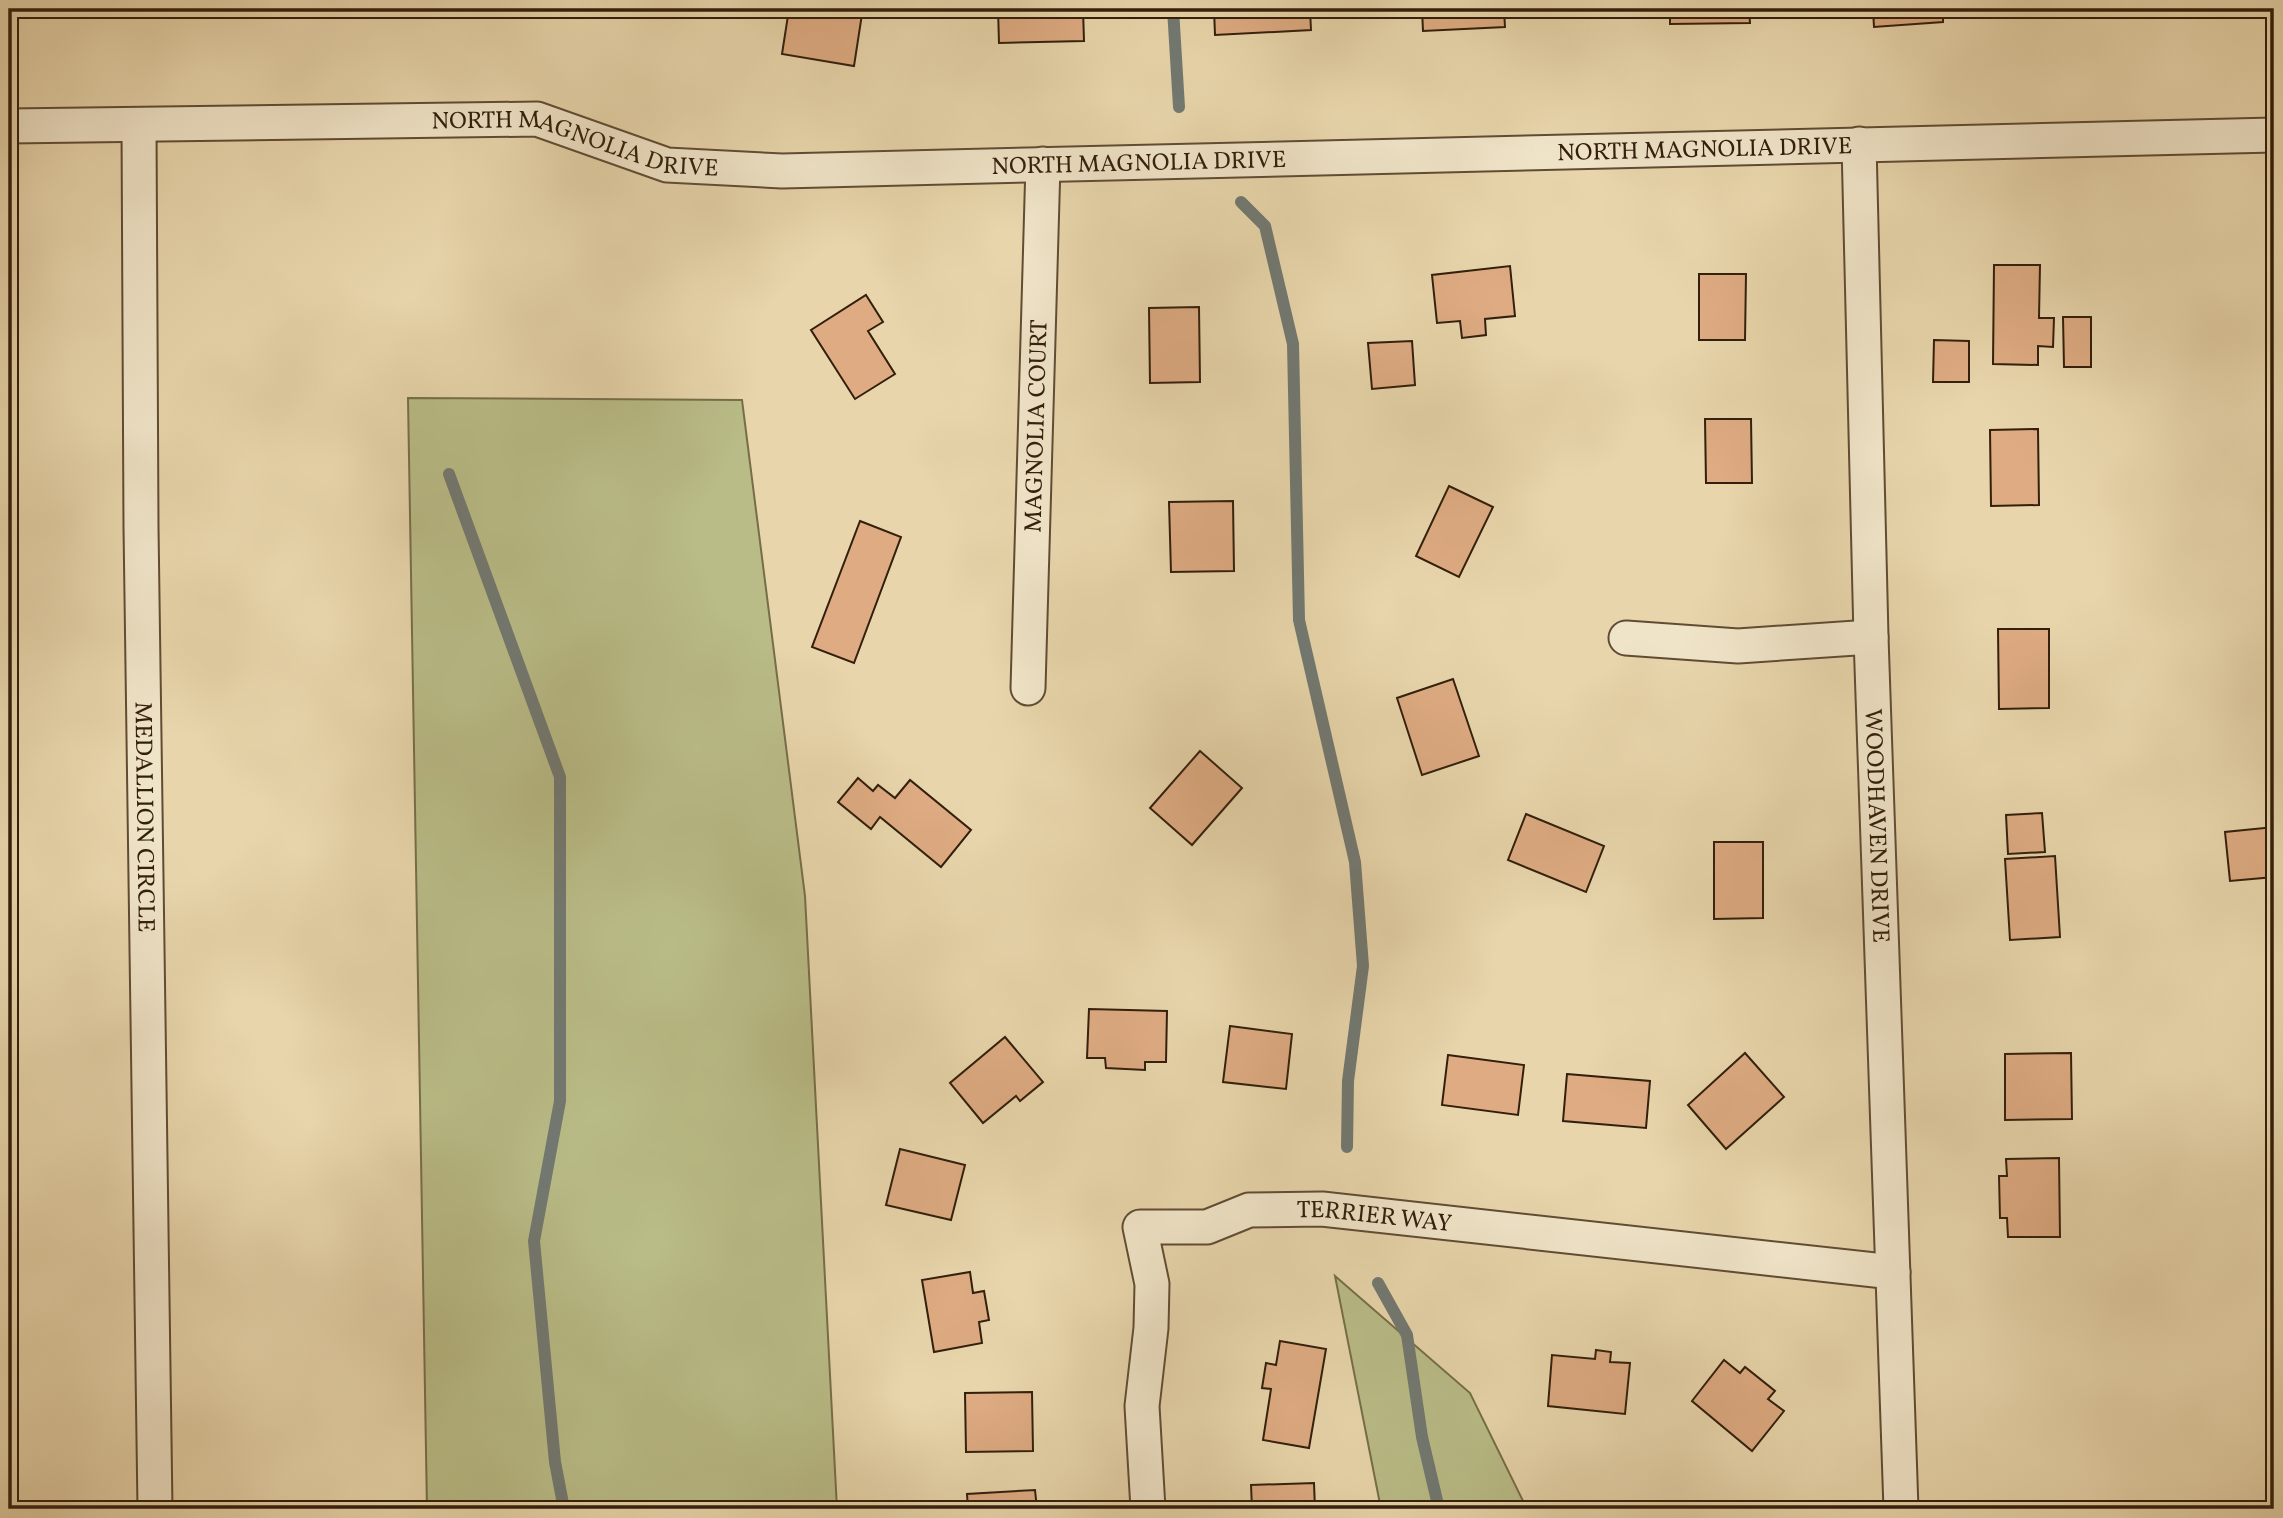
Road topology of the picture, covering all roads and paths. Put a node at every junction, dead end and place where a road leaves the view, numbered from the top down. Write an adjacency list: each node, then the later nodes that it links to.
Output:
1 (9, 126): 2 (street, NORTH MAGNOLIA DRIVE)
2 (139, 126): 5 (street, NORTH MAGNOLIA DRIVE); 10 (street, MEDALLION CIRCLE)
3 (2274, 135): 4 (street, NORTH MAGNOLIA DRIVE)
4 (1859, 144): 5 (street, NORTH MAGNOLIA DRIVE); 6 (street, WOODHAVEN DRIVE)
5 (1043, 164): 8 (street, MAGNOLIA COURT)
6 (1871, 637): 7 (street); 9 (street, WOODHAVEN DRIVE)
7 (1626, 638)
8 (1028, 688)
9 (1894, 1272): 11 (street, TERRIER WAY); 12 (street, WOODHAVEN DRIVE)
10 (155, 1509)
11 (1148, 1509)
12 (1901, 1509)

